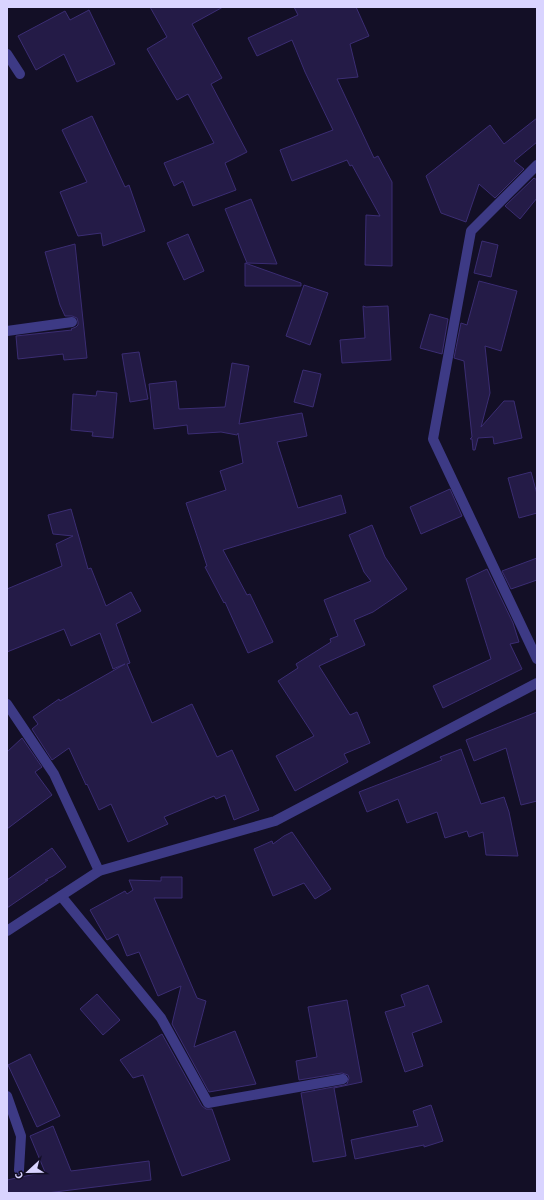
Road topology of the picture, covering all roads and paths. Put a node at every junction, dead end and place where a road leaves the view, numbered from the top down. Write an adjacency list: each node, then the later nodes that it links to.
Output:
1 (7, 54): 2 (street)
2 (20, 74)
3 (537, 165): 6 (street)
4 (72, 322): 5 (street)
5 (7, 331)
6 (537, 659)
7 (537, 683): 9 (street)
8 (7, 704): 9 (street)
9 (99, 871): 10 (street)
10 (61, 896): 11 (street); 12 (street)
11 (7, 931)
12 (343, 1079)
13 (7, 1096): 14 (street)
14 (19, 1170)

